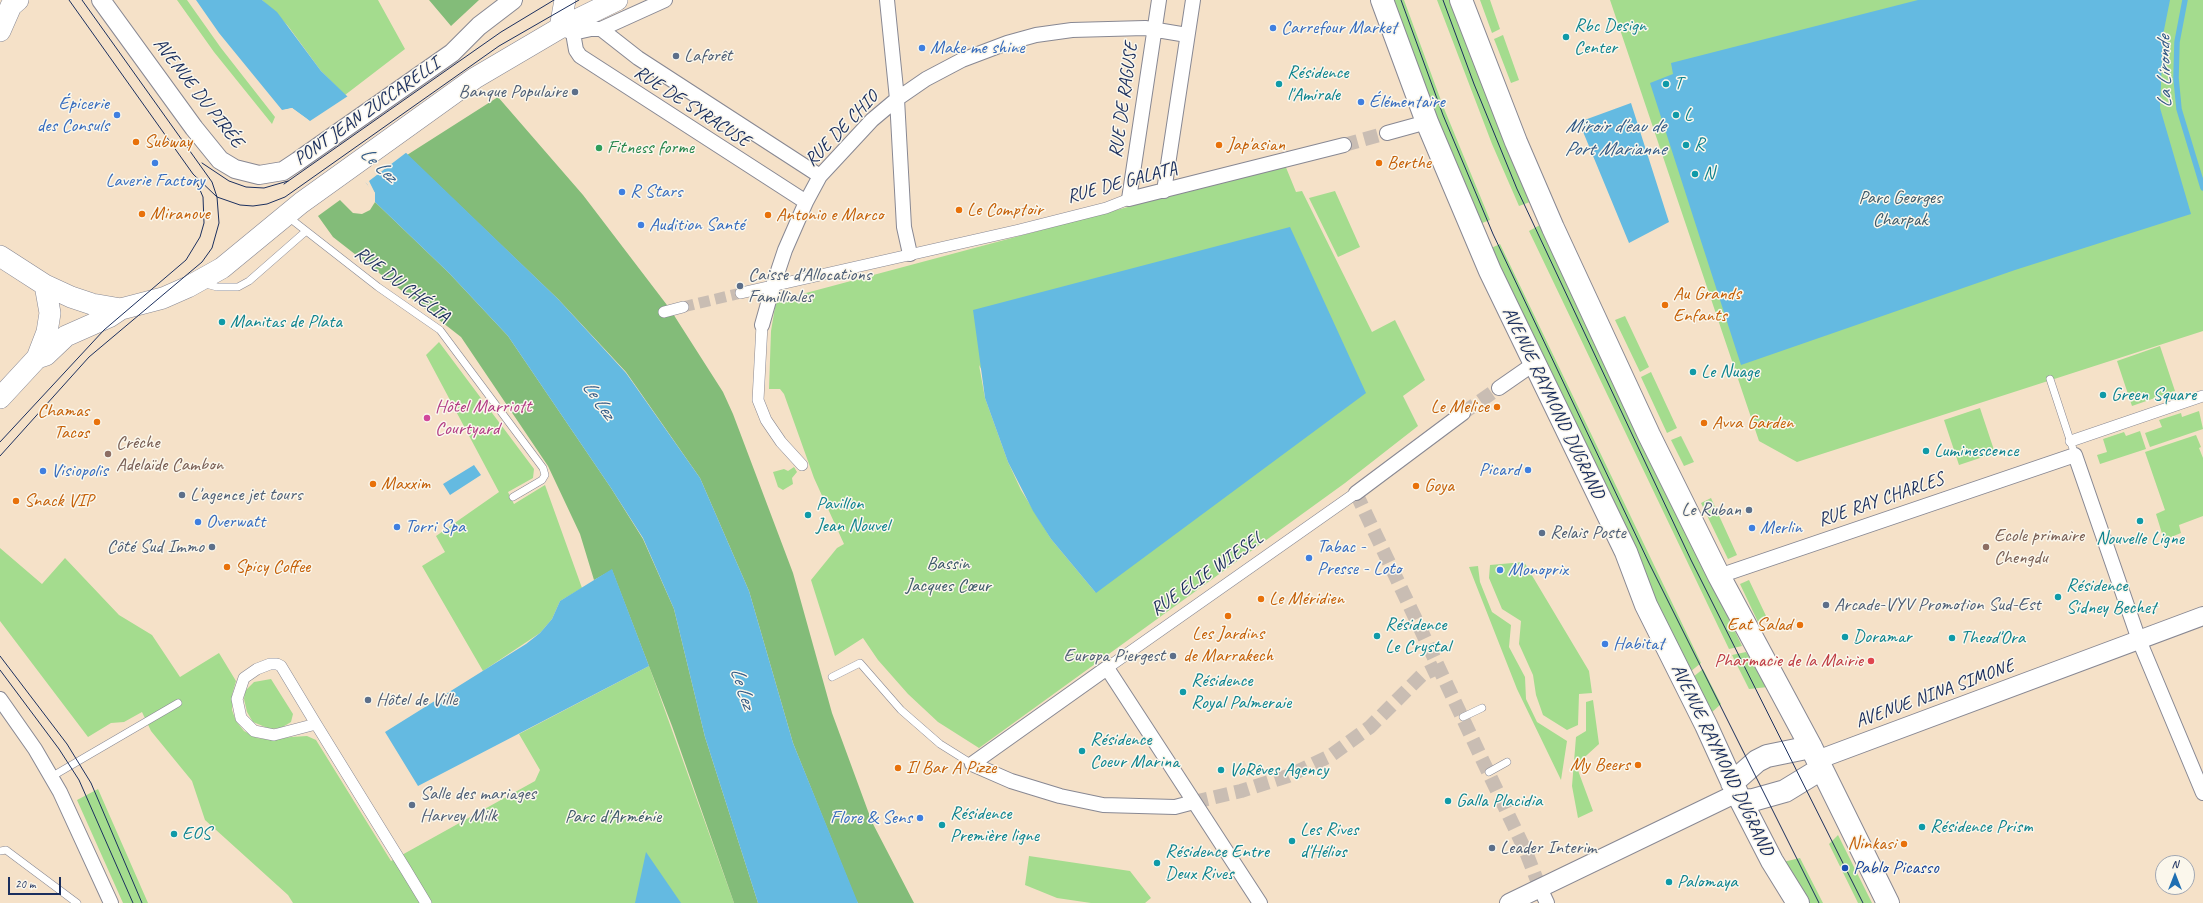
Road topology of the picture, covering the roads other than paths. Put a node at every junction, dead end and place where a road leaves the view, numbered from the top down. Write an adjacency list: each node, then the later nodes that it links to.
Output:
1 (101, 0): 21 (street, AVENUE DU PIRÉE)
2 (512, 0): 21 (street, PONT JEAN ZUCCARELLI)
3 (565, 0): 14 (main road)
4 (617, 0): 14 (main road, PONT JEAN ZUCCARELLI)
5 (665, 0): 12 (street)
6 (887, 0): 17 (street)
7 (1159, 0): 13 (street, RUE DE RAGUSE)
8 (1193, 0): 16 (street)
9 (1382, 0): 18 (main road, AVENUE RAYMOND DUGRAND)
10 (1461, 0): 49 (main road)
11 (13, 2): 15 (main road)
12 (601, 29): 14 (street); 22 (street, RUE DE SYRACUSE)
13 (1153, 29): 16 (street, RUE DE RAGUSE); 17 (street, RUE DE CHIO); 24 (street, RUE DE RAGUSE)
14 (567, 30): 25 (street, RUE DE SYRACUSE); 26 (main road, PONT JEAN ZUCCARELLI)
15 (0, 32)
16 (1187, 35): 23 (street)
17 (897, 100): 22 (street, RUE DE CHIO); 28 (street)
18 (1427, 122): 19 (street); 39 (main road, AVENUE RAYMOND DUGRAND)
19 (1387, 133)
20 (1344, 145): 23 (street, RUE DE GALATA)
21 (283, 170)
22 (820, 176): 25 (street, RUE DE CHIO)
23 (1164, 191): 24 (street, RUE DE GALATA)
24 (1128, 199): 28 (street, RUE DE GALATA)
25 (806, 202): 31 (street, RUE DE CHIO)
26 (294, 209): 27 (lane); 30 (main road, PONT JEAN ZUCCARELLI)
27 (306, 232): 30 (lane); 48 (lane, RUE DU CHÉLIA)
28 (910, 254): 31 (street, RUE DE GALATA)
29 (0, 256): 32 (main road)
30 (197, 282): 35 (main road, PONT JEAN ZUCCARELLI)
31 (778, 284): 33 (street, RUE DE GALATA); 37 (street, RUE DE CHIO)
32 (54, 289): 35 (main road); 38 (main road)
33 (741, 293)
34 (683, 307): 36 (street)
35 (121, 309): 38 (main road)
36 (664, 312)
37 (762, 325): 46 (street, RUE DE CHIO)
38 (37, 358): 43 (main road)
39 (1535, 363): 41 (street); 64 (main road, AVENUE RAYMOND DUGRAND)
40 (2050, 379): 45 (lane)
41 (1499, 388)
42 (2203, 396): 45 (street)
43 (0, 398)
44 (1463, 414): 47 (street, RUE ELIE WIESEL)
45 (2073, 448): 49 (street, RUE RAY CHARLES); 51 (street)
46 (802, 465)
47 (1356, 492): 52 (street, RUE ELIE WIESEL)
48 (513, 497)
49 (1719, 576): 59 (main road)
50 (2203, 616): 51 (street, AVENUE NINA SIMONE)
51 (2139, 640): 59 (street, AVENUE NINA SIMONE); 65 (street)
52 (1107, 668): 61 (street, RUE ELIE WIESEL); 66 (street)
53 (832, 677): 61 (lane)
54 (0, 699): 63 (street)
55 (178, 703): 63 (lane)
56 (1482, 708): 57 (lane)
57 (1463, 717)
58 (316, 724): 58 (street); 71 (street)
59 (1816, 759): 64 (main road); 64 (main road); 75 (main road)
60 (1507, 762): 62 (lane)
61 (972, 764): 66 (street)
62 (1488, 772)
63 (51, 777): 70 (street)
64 (1737, 792): 68 (street); 74 (main road, AVENUE RAYMOND DUGRAND)
65 (2203, 793)
66 (1194, 802): 72 (street)
67 (0, 851): 69 (lane)
68 (1544, 896): 73 (street)
69 (76, 903)
70 (111, 903)
71 (426, 903)
72 (1260, 903)
73 (1509, 903)
74 (1798, 903)
75 (1888, 903)

